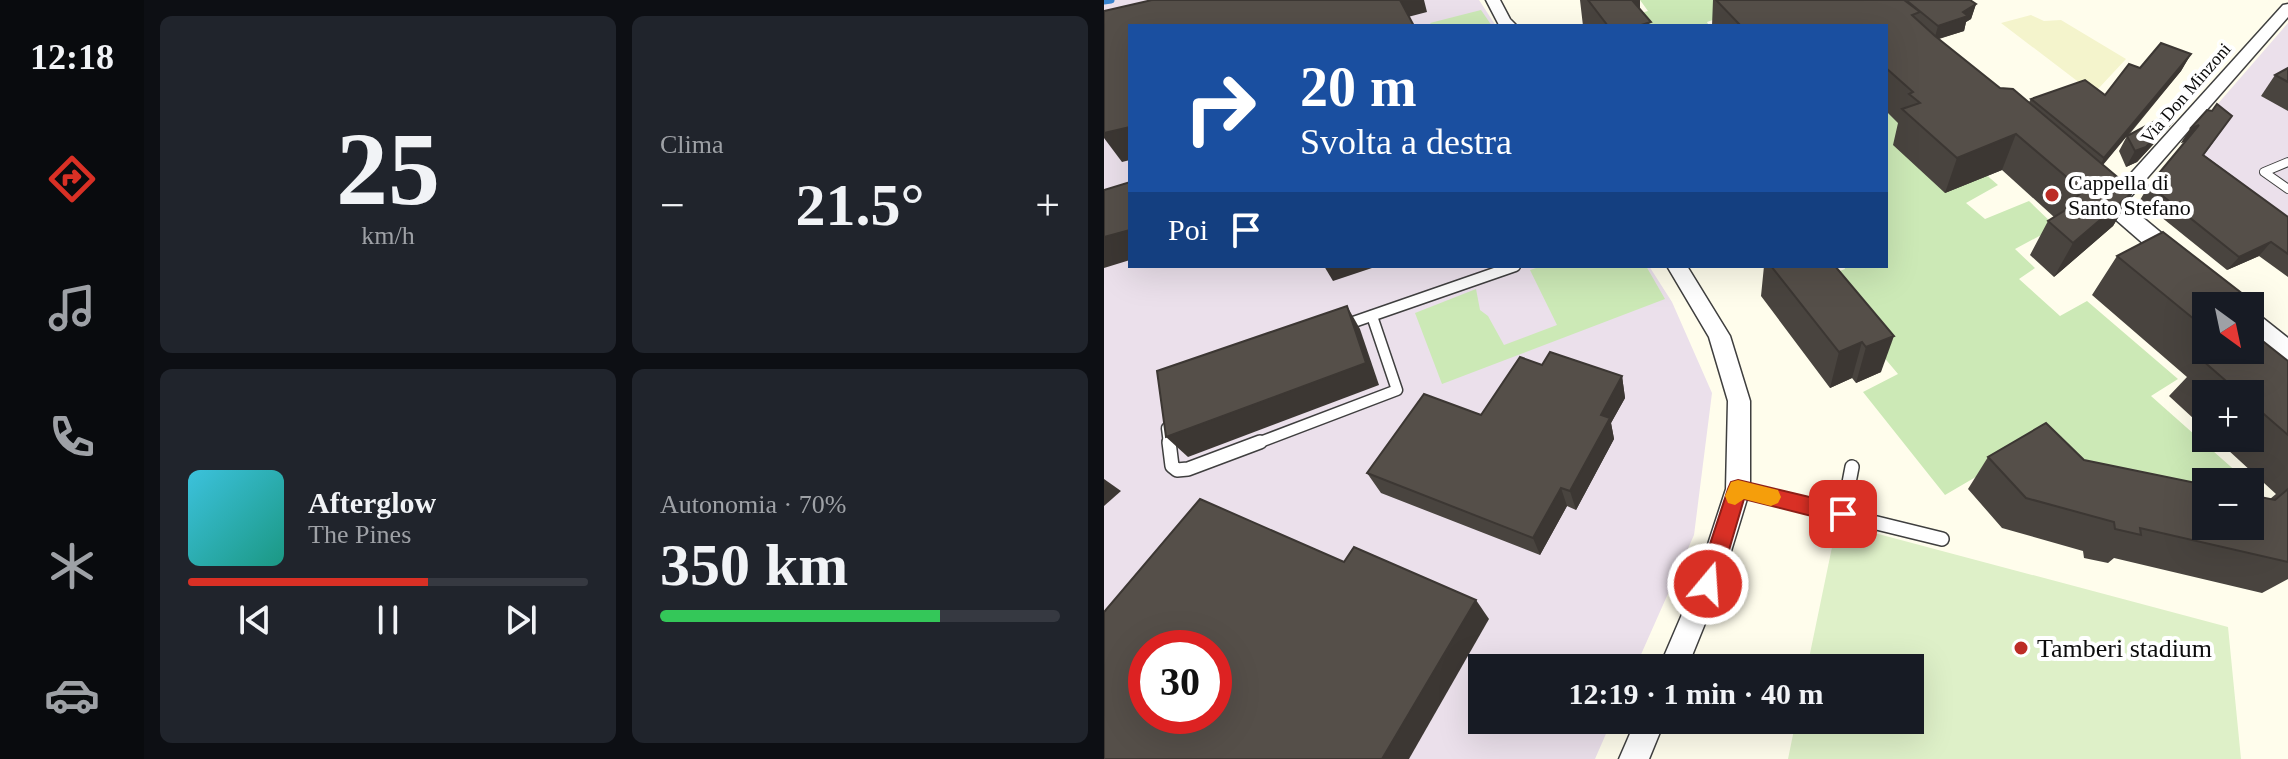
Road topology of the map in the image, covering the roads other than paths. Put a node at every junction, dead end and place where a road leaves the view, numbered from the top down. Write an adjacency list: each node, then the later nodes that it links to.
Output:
1 (1493, 0): 4 (street)
2 (1505, 0): 5 (street)
3 (2288, 8): 9 (street, Via Don Minzoni)
4 (1507, 24)
5 (1518, 24)
6 (2288, 162): 8 (lane)
7 (2069, 168): 9 (street)
8 (2288, 189)
9 (2113, 205): 12 (street)
10 (1509, 268): 13 (lane)
11 (1678, 268): 19 (street)
12 (2216, 292)
13 (1372, 316): 14 (lane); 17 (lane)
14 (1327, 331)
15 (2264, 334): 16 (street)
16 (2288, 354)
17 (1166, 421)
18 (1852, 467): 20 (lane)
19 (1738, 489): 20 (lane); 22 (street)
20 (1843, 514): 21 (lane)
21 (1942, 539)
22 (1679, 654)
23 (1645, 734): 24 (street)
24 (1634, 759)

